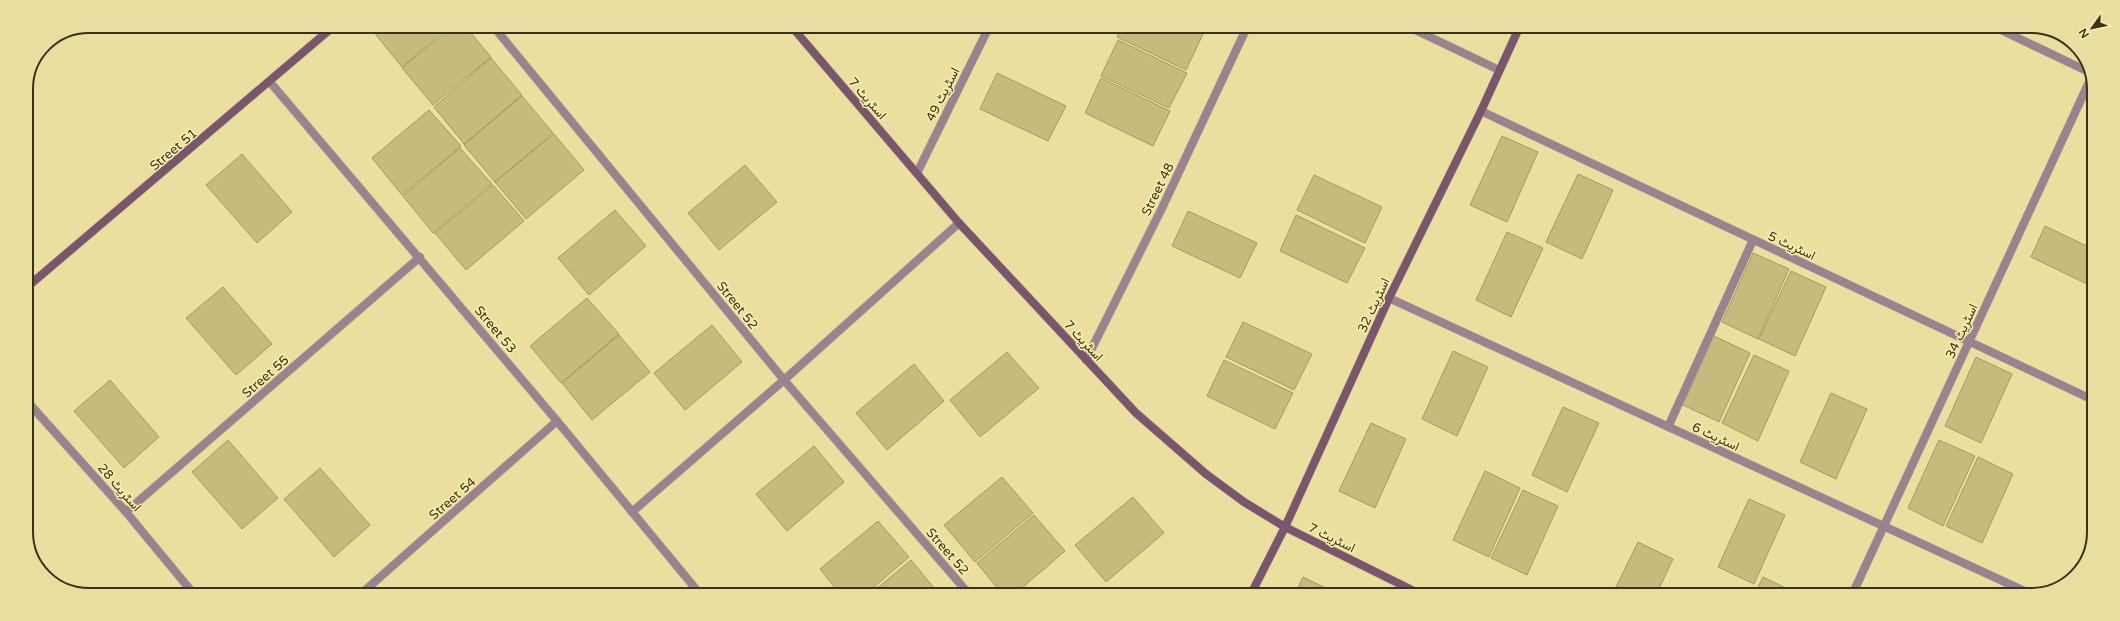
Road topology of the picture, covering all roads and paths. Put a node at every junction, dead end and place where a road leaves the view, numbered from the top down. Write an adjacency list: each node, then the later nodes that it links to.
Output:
1 (326, 33): 11 (street, Street 51)
2 (499, 33): 22 (street, Street 52)
3 (797, 33): 14 (street, اسٹریٹ 7)
4 (986, 33): 14 (street, اسٹریٹ 49)
5 (1244, 33): 21 (street, Street 48)
6 (1422, 33): 10 (street)
7 (1517, 33): 10 (street, اسٹریٹ 32)
8 (2007, 33): 9 (street)
9 (2084, 69)
10 (1499, 70): 13 (street, اسٹریٹ 32)
11 (270, 82): 17 (street, Street 53); 18 (street, Street 51)
12 (2087, 87): 20 (street, اسٹریٹ 34)
13 (1481, 111): 16 (street, اسٹریٹ 5); 19 (street, اسٹریٹ 32)
14 (917, 173): 15 (street, اسٹریٹ 7)
15 (959, 223): 21 (street, اسٹریٹ 7); 22 (street)
16 (1753, 240): 20 (street, اسٹریٹ 5); 26 (street)
17 (420, 257): 25 (street, Street 53); 27 (street, Street 55)
18 (33, 282)
19 (1389, 298): 26 (street, اسٹریٹ 6); 30 (street, اسٹریٹ 32)
20 (1969, 342): 23 (street, اسٹریٹ 5); 29 (street, اسٹریٹ 34)
21 (1086, 360): 30 (street, اسٹریٹ 7)
22 (784, 380): 28 (street); 34 (street, Street 52)
23 (2087, 398)
24 (33, 408): 27 (street, اسٹریٹ 28)
25 (557, 421): 28 (street, Street 53); 32 (street, Street 54)
26 (1668, 427): 29 (street, اسٹریٹ 6)
27 (126, 512): 31 (street, اسٹریٹ 28)
28 (632, 512): 33 (street, Street 53)
29 (1884, 526): 37 (street, اسٹریٹ 34); 38 (street, اسٹریٹ 6)
30 (1285, 527): 35 (street, اسٹریٹ 32); 36 (street, اسٹریٹ 7)
31 (189, 588)
32 (368, 588)
33 (695, 588)
34 (964, 588)
35 (1254, 588)
36 (1408, 588)
37 (1855, 588)
38 (2018, 588)

